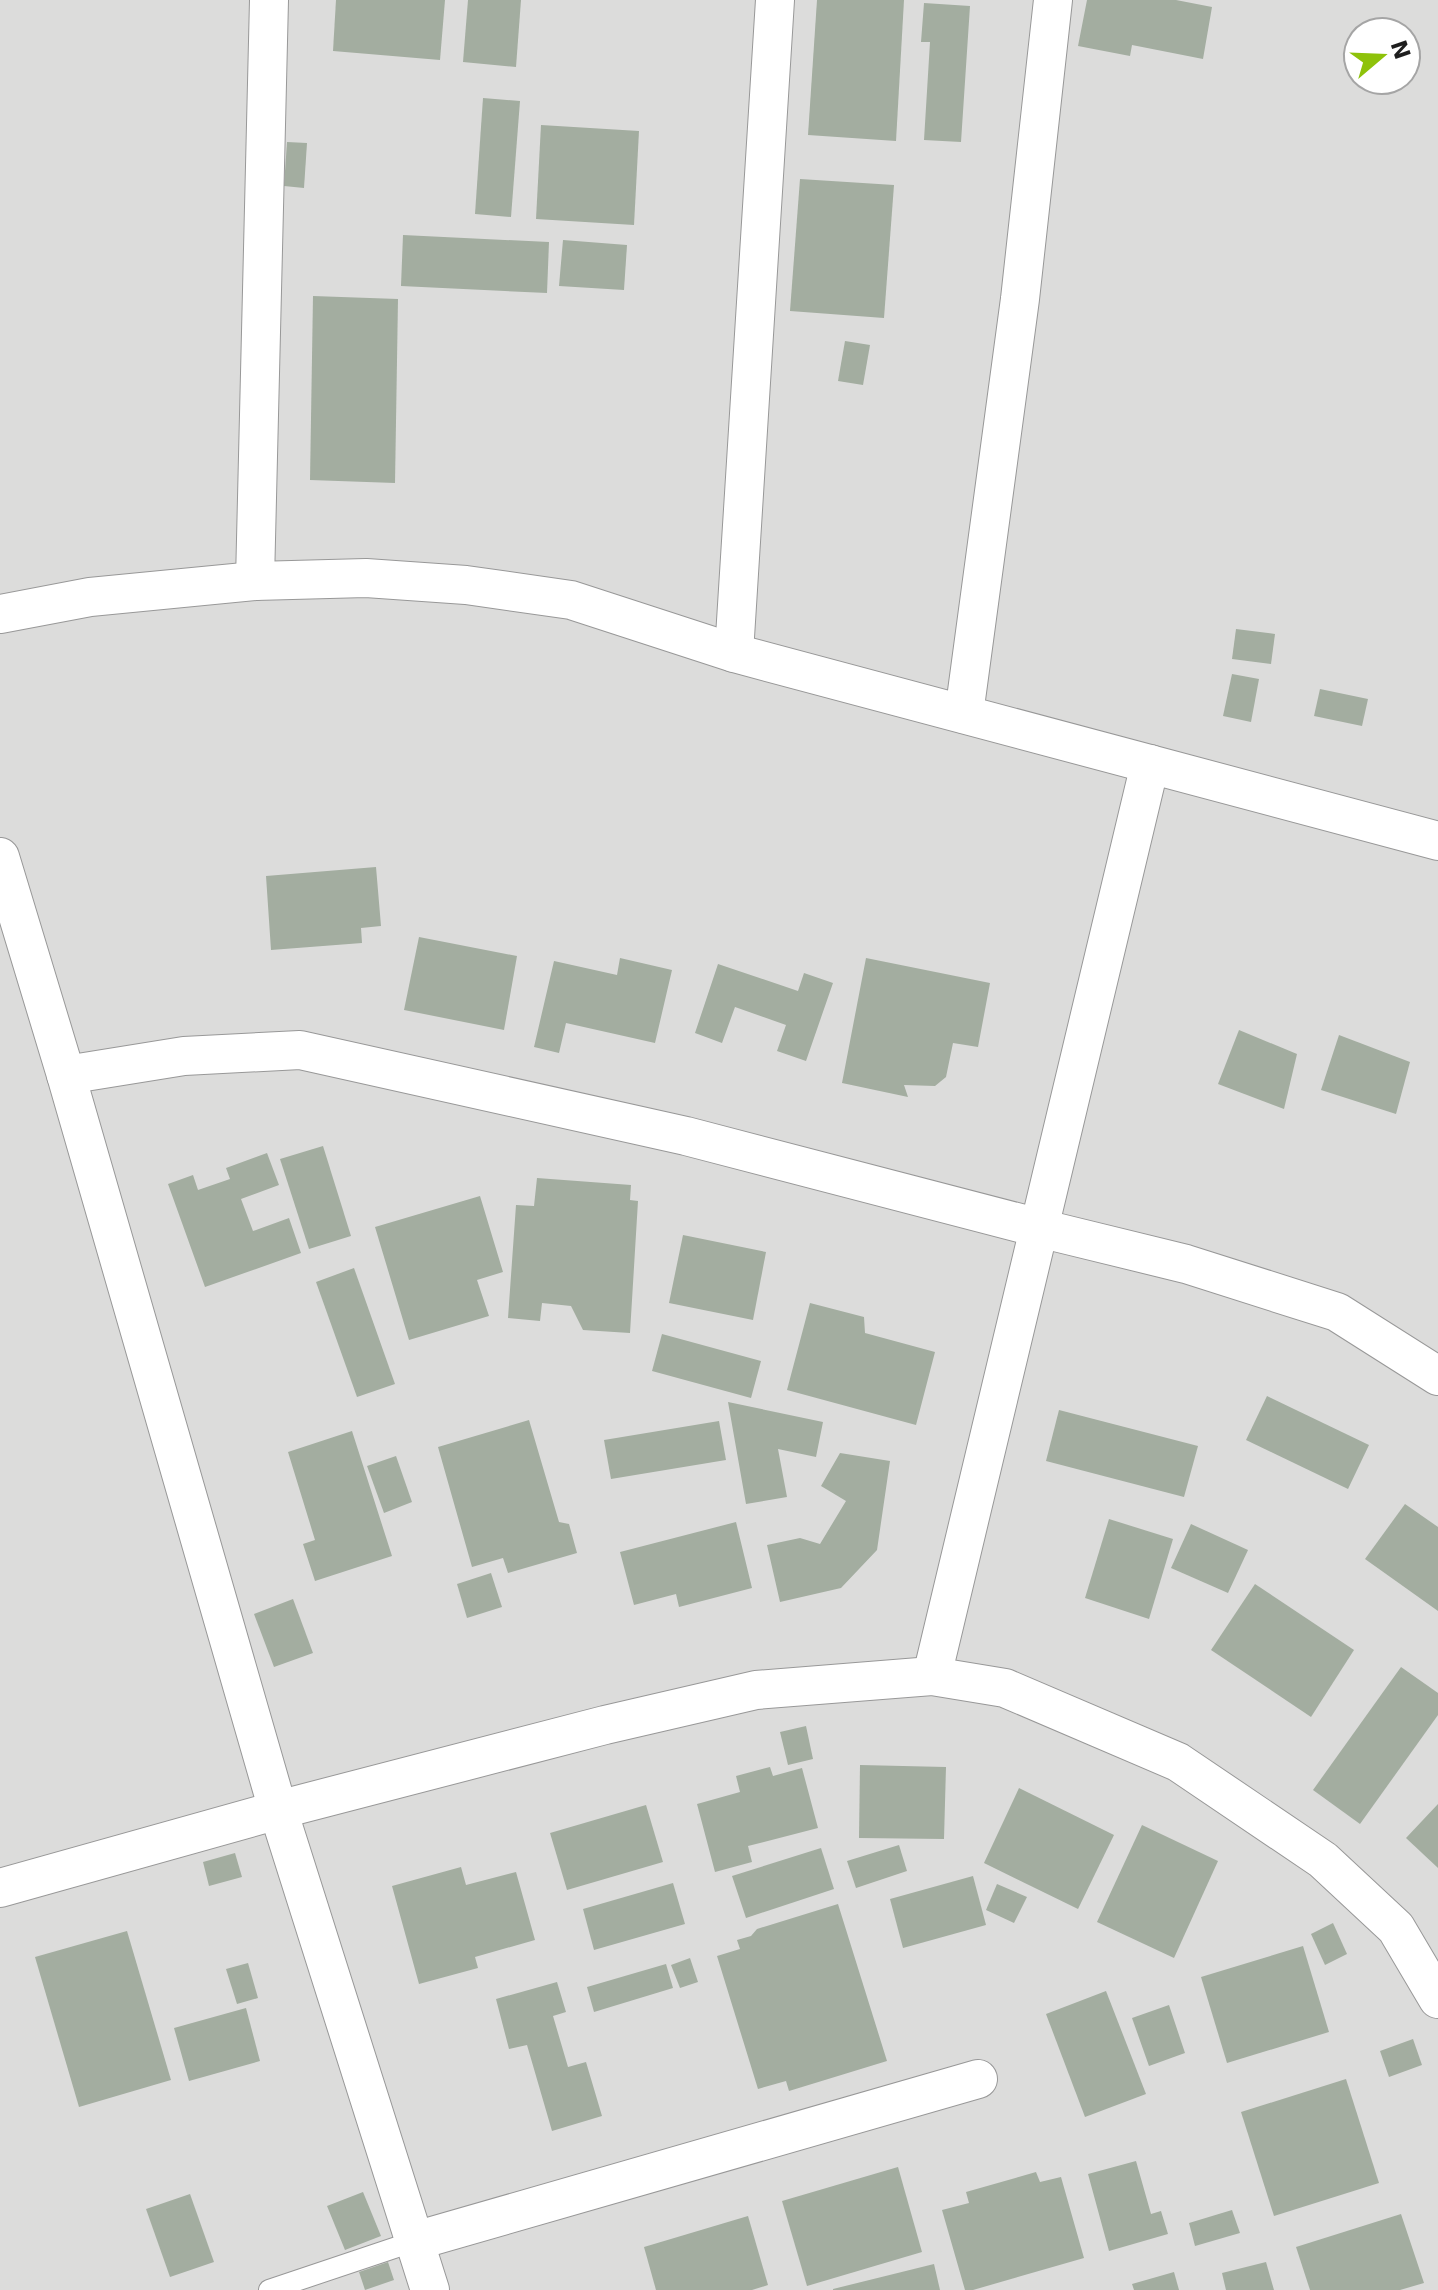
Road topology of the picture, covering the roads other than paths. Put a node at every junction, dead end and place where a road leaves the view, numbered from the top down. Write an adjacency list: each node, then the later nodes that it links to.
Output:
1 (269, 0): 4 (street)
2 (775, 0): 6 (street)
3 (1053, 0): 7 (street)
4 (255, 581): 5 (street); 6 (street)
5 (0, 614)
6 (734, 653): 7 (street)
7 (964, 714): 8 (street)
8 (1150, 764): 9 (street); 12 (street)
9 (1438, 841)
10 (0, 857): 11 (street)
11 (66, 1075): 12 (street); 15 (street)
12 (1039, 1228): 13 (street); 14 (street)
13 (1438, 1376)
14 (932, 1676): 15 (street); 17 (street)
15 (278, 1810): 16 (street); 19 (street)
16 (0, 1888)
17 (1438, 1999)
18 (978, 2079): 19 (street)
19 (415, 2241): 20 (lane); 21 (street)
20 (269, 2290)
21 (430, 2290)

